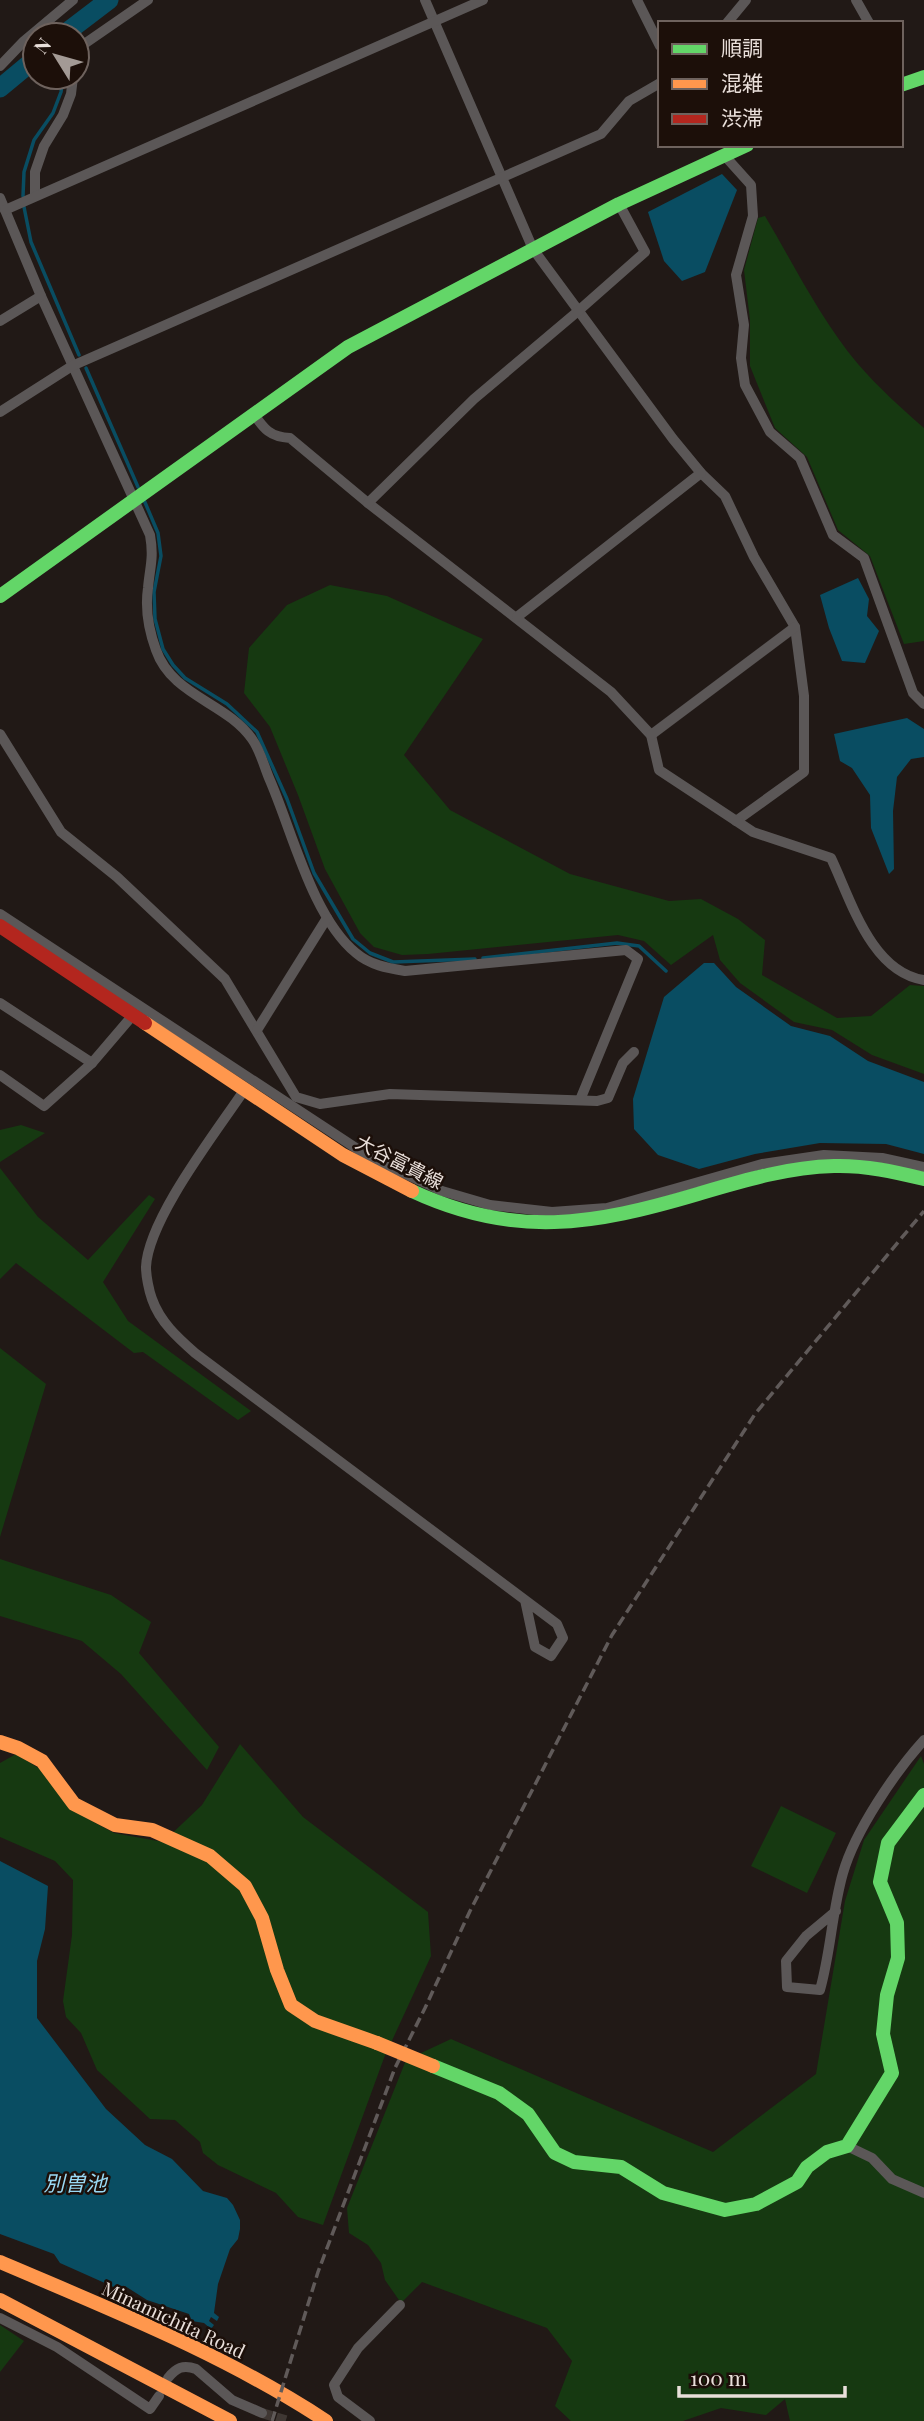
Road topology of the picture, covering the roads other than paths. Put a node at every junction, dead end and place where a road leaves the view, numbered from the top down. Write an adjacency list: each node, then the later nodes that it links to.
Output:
1 (73, 0): 13 (street)
2 (148, 0): 11 (street)
3 (425, 0): 8 (street)
4 (483, 0): 8 (street)
5 (637, 0): 12 (street)
6 (746, 0): 9 (street)
7 (856, 0): 10 (street)
8 (434, 21): 20 (street); 21 (street)
9 (729, 21)
10 (868, 21)
11 (91, 40)
12 (658, 42)
13 (0, 66)
14 (924, 77): 15 (main road)
15 (903, 83)
16 (658, 84): 20 (street)
17 (71, 91): 21 (street)
18 (742, 147): 19 (main road)
19 (724, 155): 23 (main road); 38 (street)
20 (502, 179): 25 (street); 29 (street)
21 (35, 196): 24 (street)
22 (0, 198): 24 (street)
23 (619, 204): 25 (main road); 27 (street)
24 (5, 209): 26 (street)
25 (533, 249): 27 (street); 31 (main road)
26 (41, 296): 28 (street); 29 (street)
27 (577, 312): 32 (street); 34 (street)
28 (0, 321)
29 (72, 366): 30 (street); 33 (street)
30 (0, 412)
31 (253, 413): 33 (main road); 34 (street)
32 (701, 473): 36 (street); 37 (street)
33 (134, 501): 35 (main road); 43 (street)
34 (368, 503): 36 (street)
35 (0, 596)
36 (517, 617): 40 (street)
37 (795, 627): 40 (street); 41 (street)
38 (924, 704)
39 (0, 734): 48 (street)
40 (651, 735): 41 (street)
41 (736, 821): 45 (street)
42 (0, 914): 54 (street)
43 (327, 918): 48 (street); 53 (street)
44 (0, 926): 47 (main road, 大谷富貴線)
45 (924, 980)
46 (0, 1003): 50 (street)
47 (133, 1015): 50 (street); 52 (main road, 大谷富貴線)
48 (257, 1030): 53 (street)
49 (634, 1052): 53 (street)
50 (92, 1063): 51 (street)
51 (0, 1074)
52 (245, 1089): 55 (main road, 大谷富貴線); 56 (street)
53 (580, 1100)
54 (924, 1167)
55 (924, 1179)
56 (525, 1600): 56 (street)
57 (0, 1742): 61 (main road, bridge)
58 (921, 1748): 60 (street)
59 (924, 1795): 61 (main road)
60 (836, 1911): 60 (street)
61 (847, 2146): 62 (street)
62 (924, 2193)
63 (0, 2262): 71 (main road, Minamichita Road)
64 (0, 2300): 70 (main road)
65 (400, 2305): 72 (street)
66 (0, 2318): 68 (street)
67 (168, 2378): 69 (street)
68 (159, 2396)
69 (262, 2413)
70 (230, 2421)
71 (326, 2421)
72 (370, 2421)

